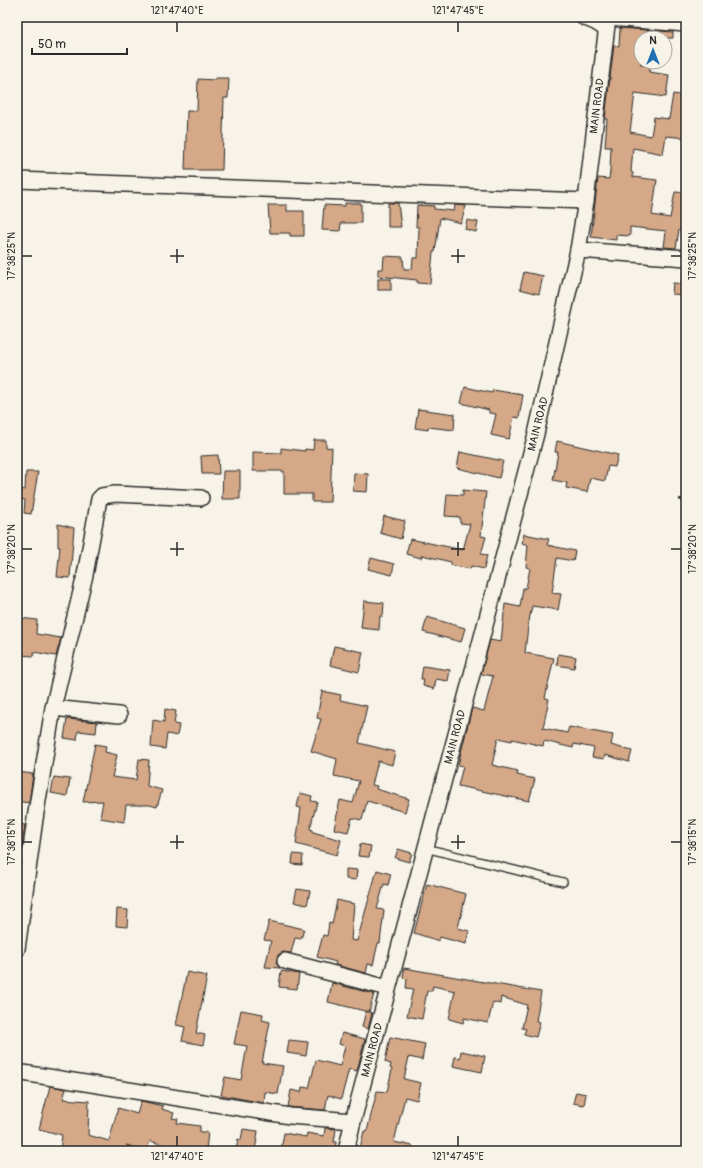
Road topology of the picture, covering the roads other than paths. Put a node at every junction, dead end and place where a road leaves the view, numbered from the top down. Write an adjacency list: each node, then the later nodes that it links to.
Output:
1 (583, 17): 2 (street)
2 (607, 21): 3 (street); 5 (street, MAIN ROAD)
3 (686, 24)
4 (17, 180): 5 (street)
5 (586, 201): 6 (street, MAIN ROAD)
6 (578, 250): 7 (street); 11 (street, MAIN ROAD)
7 (686, 258)
8 (201, 498): 9 (street)
9 (52, 708): 10 (street); 13 (street)
10 (119, 714)
11 (424, 848): 12 (lane); 16 (street, MAIN ROAD)
12 (563, 882)
13 (18, 926): 14 (street)
14 (17, 949)
15 (285, 961): 16 (street)
16 (388, 988): 18 (street, MAIN ROAD)
17 (17, 1072): 18 (street)
18 (353, 1121): 19 (street, MAIN ROAD)
19 (346, 1151)

